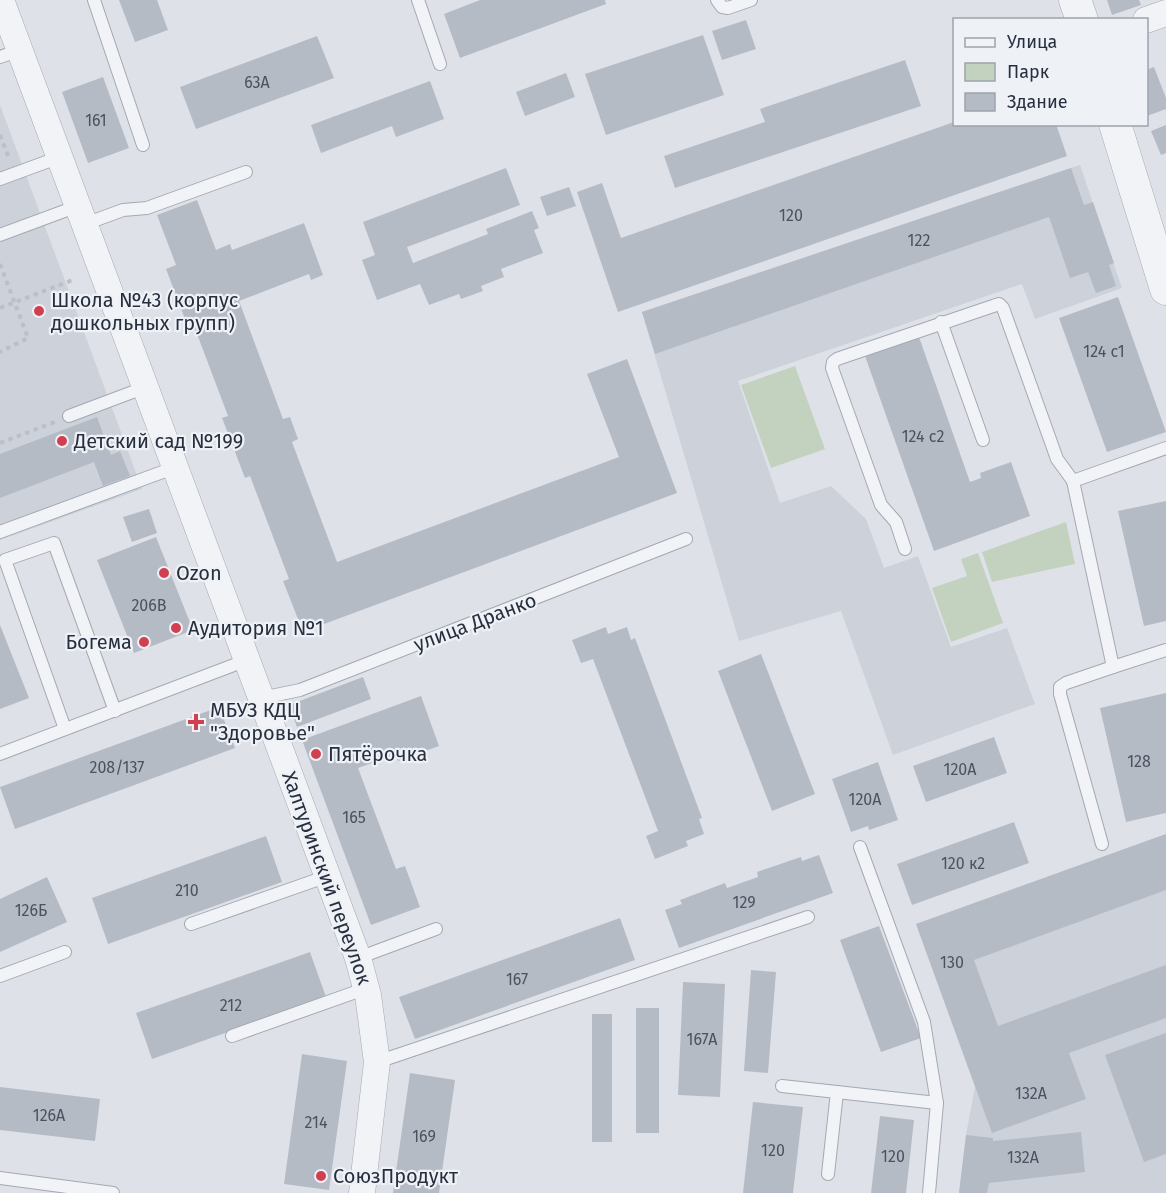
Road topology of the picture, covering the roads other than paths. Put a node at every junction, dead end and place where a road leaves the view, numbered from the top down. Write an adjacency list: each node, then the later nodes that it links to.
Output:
1 (1, 0): 10 (street, Халтуринский переулок)
2 (94, 0): 13 (lane)
3 (418, 0): 11 (lane)
4 (717, 0): 5 (lane)
5 (751, 0)
6 (1075, 0): 8 (street)
7 (1166, 14): 9 (street)
8 (1081, 18)
9 (1148, 19)
10 (10, 54): 14 (street, Халтуринский переулок)
11 (440, 64)
12 (1116, 126): 19 (street)
13 (143, 145)
14 (60, 157): 16 (lane); 17 (street, Халтуринский переулок)
15 (246, 172): 17 (lane)
16 (0, 179)
17 (81, 215): 18 (lane); 21 (street, Халтуринский переулок)
18 (0, 235)
19 (1166, 288)
20 (941, 322): 23 (lane); 26 (lane); 29 (lane)
21 (146, 387): 22 (lane); 25 (street, Халтуринский переулок)
22 (69, 416)
23 (983, 440)
24 (1166, 448): 26 (lane)
25 (176, 467): 27 (lane); 31 (street, Халтуринский переулок)
26 (1073, 481): 32 (lane)
27 (0, 532)
28 (687, 539): 33 (lane, улица Дранко)
29 (905, 549)
30 (1166, 650): 32 (lane)
31 (247, 660): 33 (street, Халтуринский переулок); 34 (lane)
32 (1113, 668): 37 (lane)
33 (261, 698): 39 (street, Халтуринский переулок)
34 (114, 711): 35 (lane); 35 (lane)
35 (66, 729): 36 (lane)
36 (0, 754)
37 (1102, 844)
38 (860, 847): 51 (lane)
39 (328, 876): 41 (lane); 44 (street, Халтуринский переулок)
40 (808, 917): 48 (lane)
41 (191, 924)
42 (436, 929): 44 (lane)
43 (65, 952): 45 (lane)
44 (358, 958): 46 (street, Халтуринский переулок)
45 (0, 976)
46 (367, 988): 47 (lane); 48 (street, Халтуринский переулок)
47 (232, 1036)
48 (377, 1062): 56 (street, Халтуринский переулок)
49 (782, 1086): 50 (lane)
50 (837, 1092): 51 (lane); 52 (lane)
51 (937, 1103): 57 (lane)
52 (828, 1174)
53 (0, 1178): 54 (lane)
54 (57, 1190): 55 (lane)
55 (113, 1193)
56 (362, 1193)
57 (929, 1193)

